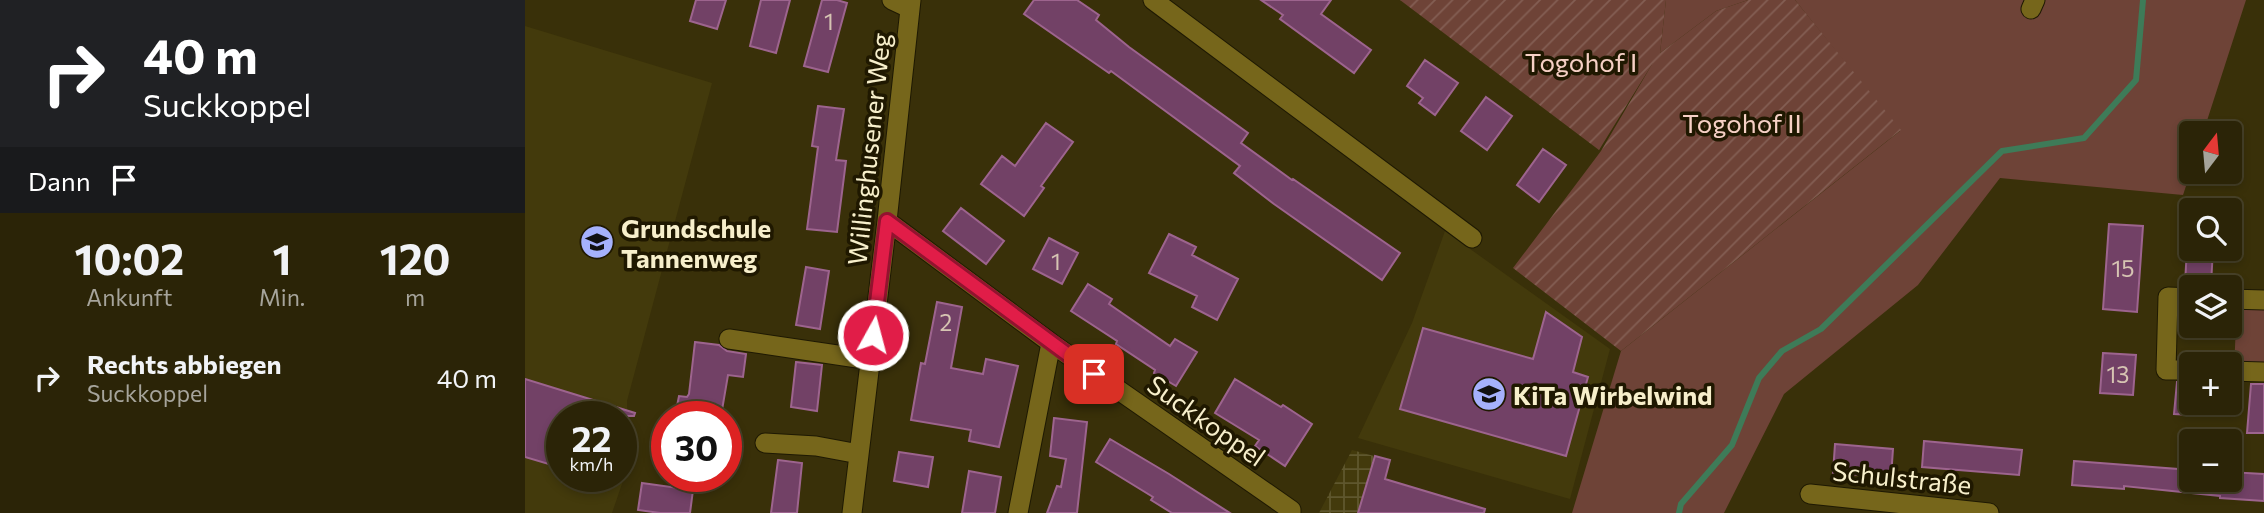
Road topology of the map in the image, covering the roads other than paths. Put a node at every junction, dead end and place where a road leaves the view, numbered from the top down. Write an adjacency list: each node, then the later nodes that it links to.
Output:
1 (1153, 0): 4 (street)
2 (904, 3): 3 (street, Willinghusener Weg)
3 (887, 221): 9 (street, Suckkoppel); 10 (street, Willinghusener Weg)
4 (1472, 238)
5 (2179, 297): 11 (street)
6 (2242, 299): 7 (street)
7 (2264, 300)
8 (729, 339): 10 (street)
9 (1051, 343): 18 (street); 19 (street, Suckkoppel)
10 (870, 360): 15 (street, Willinghusener Weg)
11 (2179, 370)
12 (2242, 371): 13 (street)
13 (2264, 372)
14 (765, 443): 15 (street)
15 (859, 454): 17 (street, Willinghusener Weg)
16 (1810, 494): 20 (street, Schulstraße)
17 (852, 513)
18 (1018, 513)
19 (1291, 513)
20 (1989, 513)

